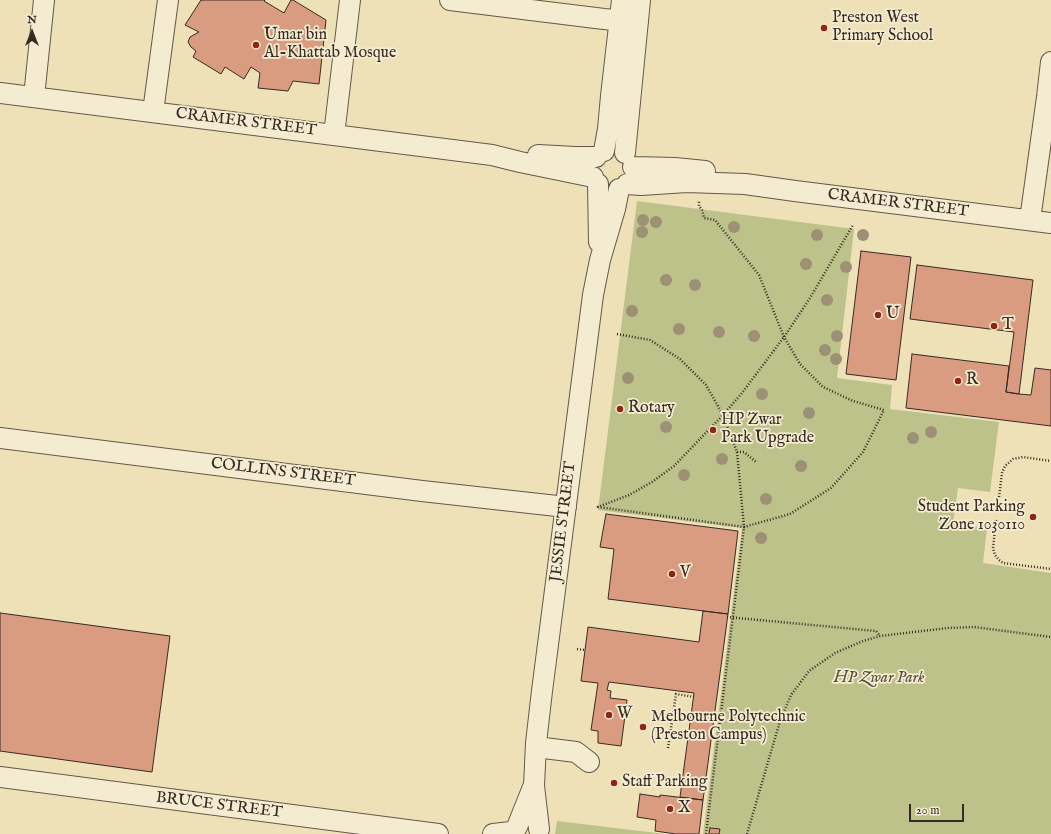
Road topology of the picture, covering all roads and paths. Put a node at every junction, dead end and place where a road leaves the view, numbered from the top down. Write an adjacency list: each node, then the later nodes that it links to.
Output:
1 (44, 0): 10 (street)
2 (168, 0): 12 (street)
3 (350, 0): 13 (street)
4 (450, 0): 7 (street)
5 (622, 0): 7 (street, JESSIE STREET)
6 (640, 0): 7 (street, JESSIE STREET)
7 (629, 21): 14 (street, JESSIE STREET); 15 (street, JESSIE STREET)
8 (1051, 62): 11 (street)
9 (0, 93): 10 (street, CRAMER STREET)
10 (34, 97): 12 (street, CRAMER STREET)
11 (1049, 97): 17 (street)
12 (153, 112): 13 (street, CRAMER STREET)
13 (334, 135): 14 (street, CRAMER STREET)
14 (597, 167): 15 (street); 15 (street); 20 (street, JESSIE STREET)
15 (626, 173): 17 (street, CRAMER STREET); 20 (street, JESSIE STREET)
16 (702, 210): 22 (path)
17 (1030, 220): 18 (street, CRAMER STREET)
18 (1051, 223)
19 (853, 225): 22 (path)
20 (600, 260): 29 (street, JESSIE STREET)
21 (617, 334): 23 (path)
22 (784, 337): 23 (path); 31 (path)
23 (723, 415): 25 (path); 31 (path)
24 (0, 438): 29 (street, COLLINS STREET)
25 (738, 452): 27 (path); 31 (path)
26 (1051, 461): 28 (path)
27 (756, 462)
28 (999, 498)
29 (566, 507): 40 (street, JESSIE STREET)
30 (996, 520): 32 (path)
31 (744, 527): 34 (path)
32 (1051, 569)
33 (727, 617): 34 (path)
34 (733, 618): 35 (path); 48 (path)
35 (880, 636): 36 (path); 49 (path)
36 (1051, 636)
37 (576, 649): 38 (path)
38 (585, 650)
39 (694, 696): 41 (path)
40 (536, 747): 42 (street); 44 (street, JESSIE STREET)
41 (668, 748)
42 (589, 762)
43 (0, 777): 47 (street, BRUCE STREET)
44 (534, 786): 45 (street, JESSIE STREET); 46 (street, JESSIE STREET)
45 (507, 832): 46 (street)
46 (540, 832)
47 (438, 834)
48 (706, 834)
49 (747, 834)

